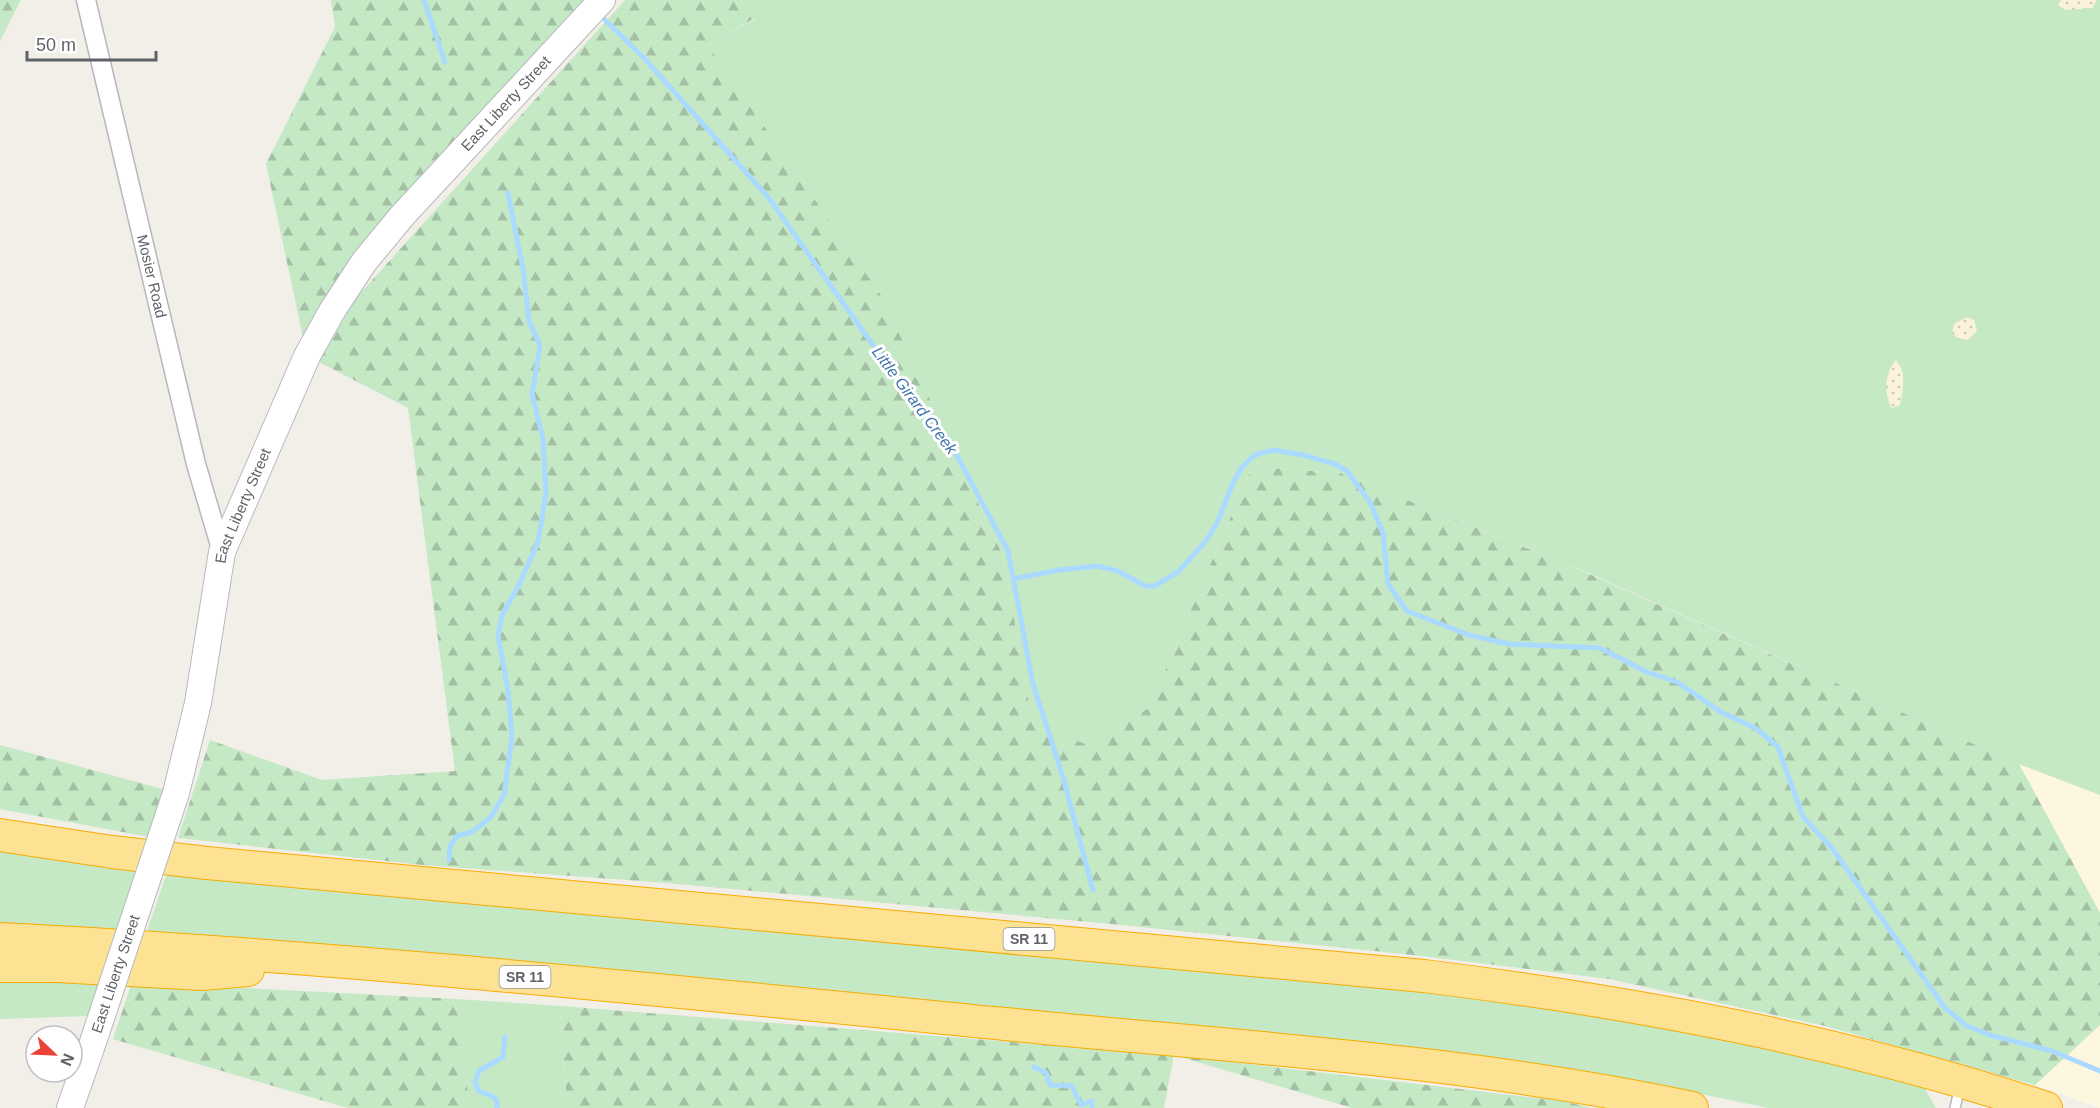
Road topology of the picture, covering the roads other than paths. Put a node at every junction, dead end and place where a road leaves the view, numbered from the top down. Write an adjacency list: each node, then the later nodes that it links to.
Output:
1 (86, 0): 3 (street, Mosier Road)
2 (602, 0): 3 (street, East Liberty Street)
3 (222, 552): 9 (street, East Liberty Street, bridge)
4 (0, 835): 8 (highway, SR 11)
5 (0, 939): 6 (highway, SR 11)
6 (341, 962): 7 (highway); 10 (highway, SR 11)
7 (0, 966)
8 (1958, 1095): 11 (highway, SR 11)
9 (70, 1108)
10 (1692, 1108)
11 (2046, 1108)

